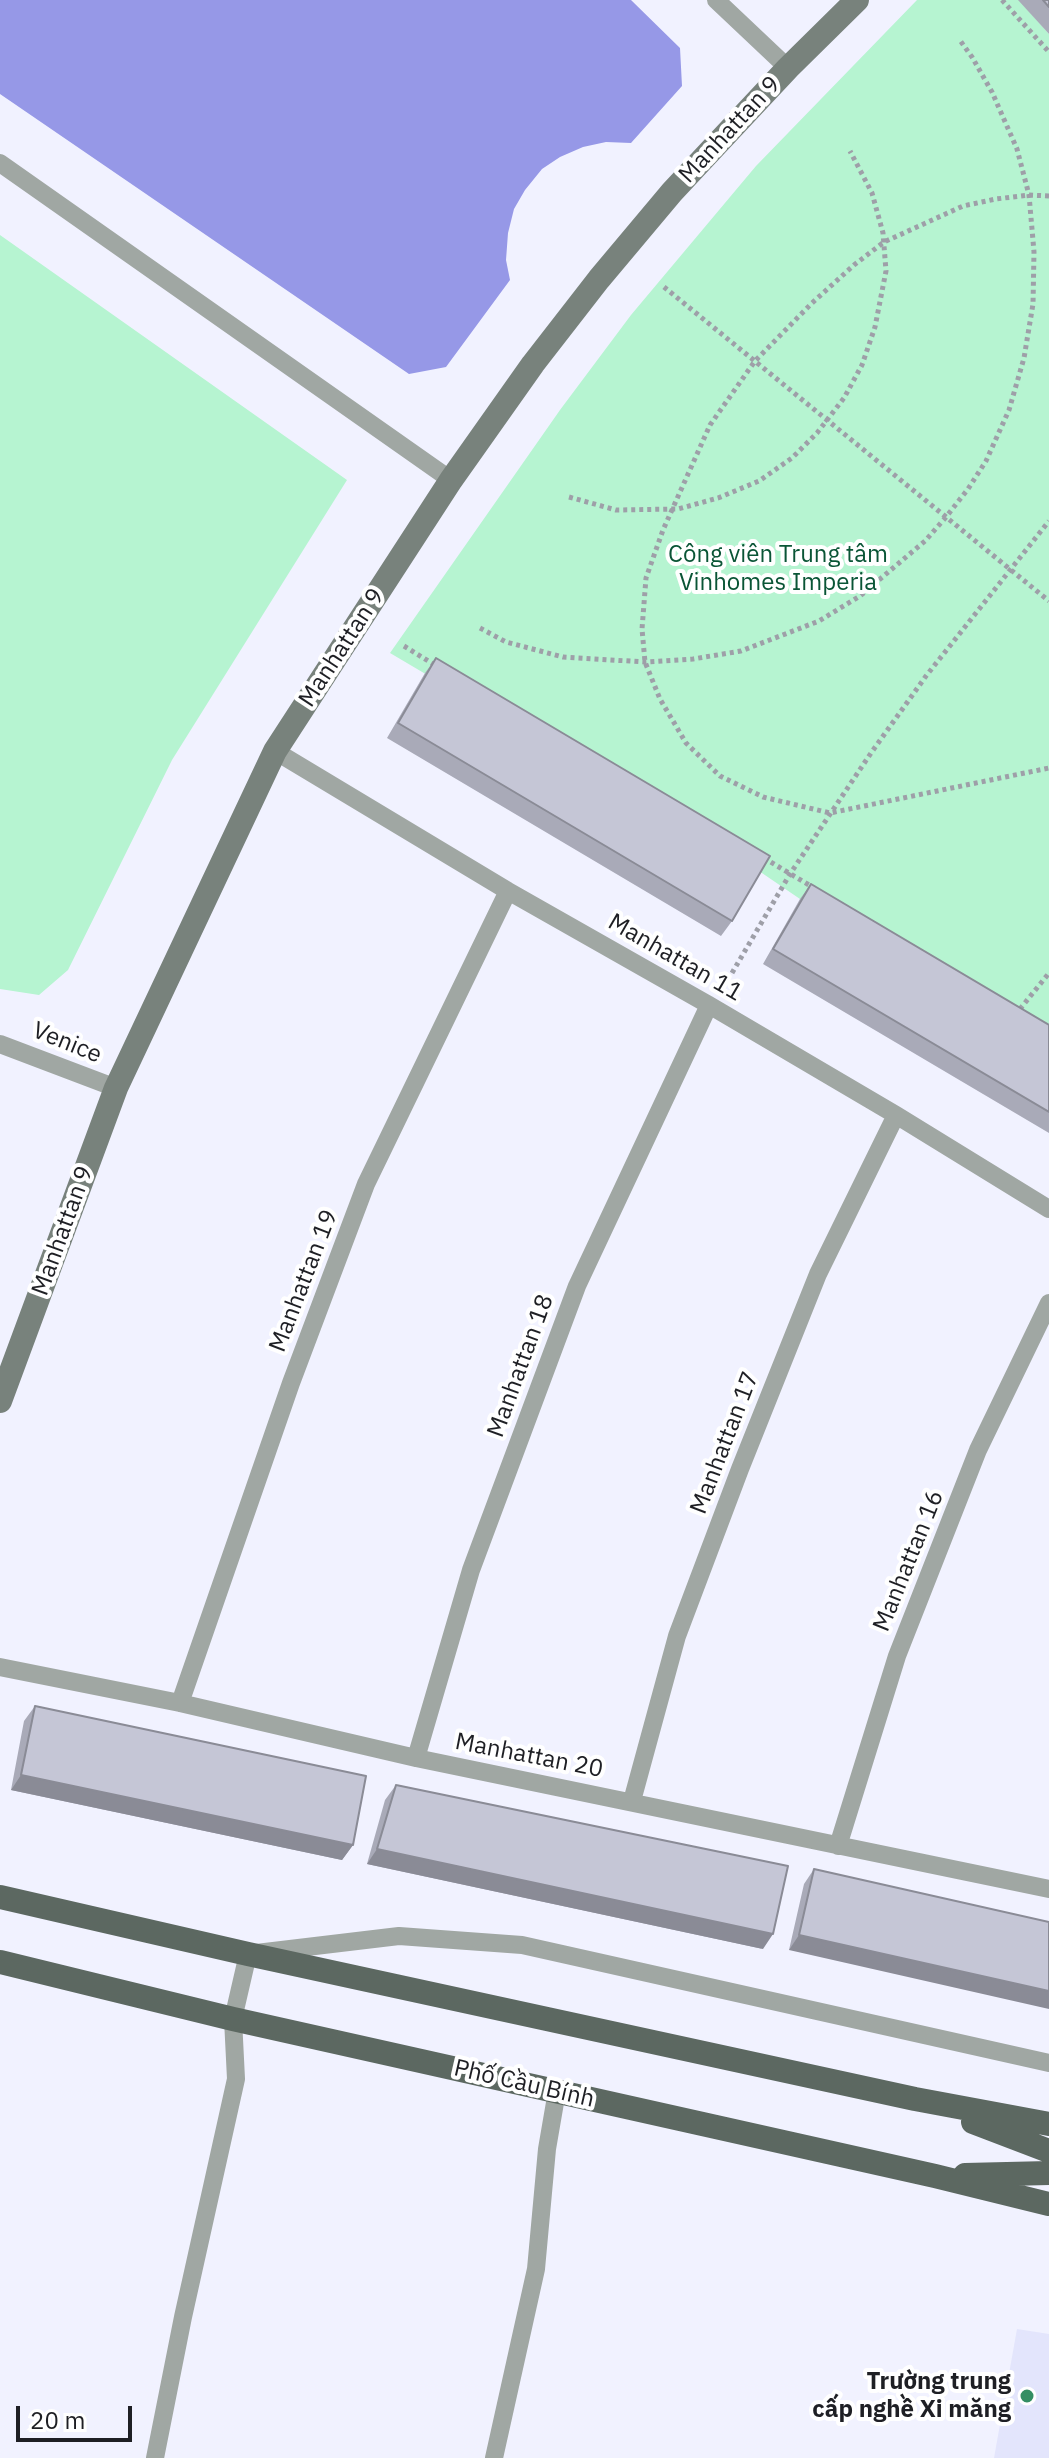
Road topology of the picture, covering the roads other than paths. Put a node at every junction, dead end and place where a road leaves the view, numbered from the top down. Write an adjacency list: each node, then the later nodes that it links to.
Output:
1 (716, 0): 3 (lane)
2 (857, 0): 3 (main road, Manhattan 9)
3 (788, 68): 5 (main road, Manhattan 9)
4 (0, 163): 5 (lane)
5 (451, 480): 6 (main road, Manhattan 9)
6 (275, 751): 7 (lane, Manhattan 11); 10 (main road, Manhattan 9)
7 (508, 891): 8 (lane, Manhattan 11); 16 (lane, Manhattan 19)
8 (709, 1005): 11 (lane, Manhattan 11); 17 (lane, Manhattan 18)
9 (0, 1044): 10 (lane, Venice)
10 (116, 1088): 14 (main road, Manhattan 9)
11 (896, 1115): 12 (lane, Manhattan 11); 18 (lane, Manhattan 17)
12 (1049, 1209)
13 (1049, 1303): 19 (lane, Manhattan 16)
14 (0, 1401)
15 (0, 1667): 16 (lane, Manhattan 20)
16 (180, 1703): 17 (lane, Manhattan 20)
17 (416, 1758): 18 (lane, Manhattan 20)
18 (632, 1801): 19 (lane, Manhattan 20)
19 (838, 1846): 20 (lane, Manhattan 20)
20 (1049, 1889)
21 (0, 1897): 22 (main road)
22 (248, 1954): 24 (lane); 25 (lane); 27 (main road)
23 (0, 1962): 24 (main road, Phố Cầu Bính)
24 (233, 2019): 26 (main road, Phố Cầu Bính); 33 (lane)
25 (1049, 2063)
26 (557, 2091): 31 (main road, Phố Cầu Bính); 34 (lane)
27 (915, 2099): 28 (main road); 29 (main road)
28 (1049, 2124)
29 (1049, 2151)
30 (1049, 2173): 31 (main road)
31 (935, 2176): 32 (main road, Phố Cầu Bính)
32 (1049, 2204)
33 (155, 2458)
34 (494, 2458)

